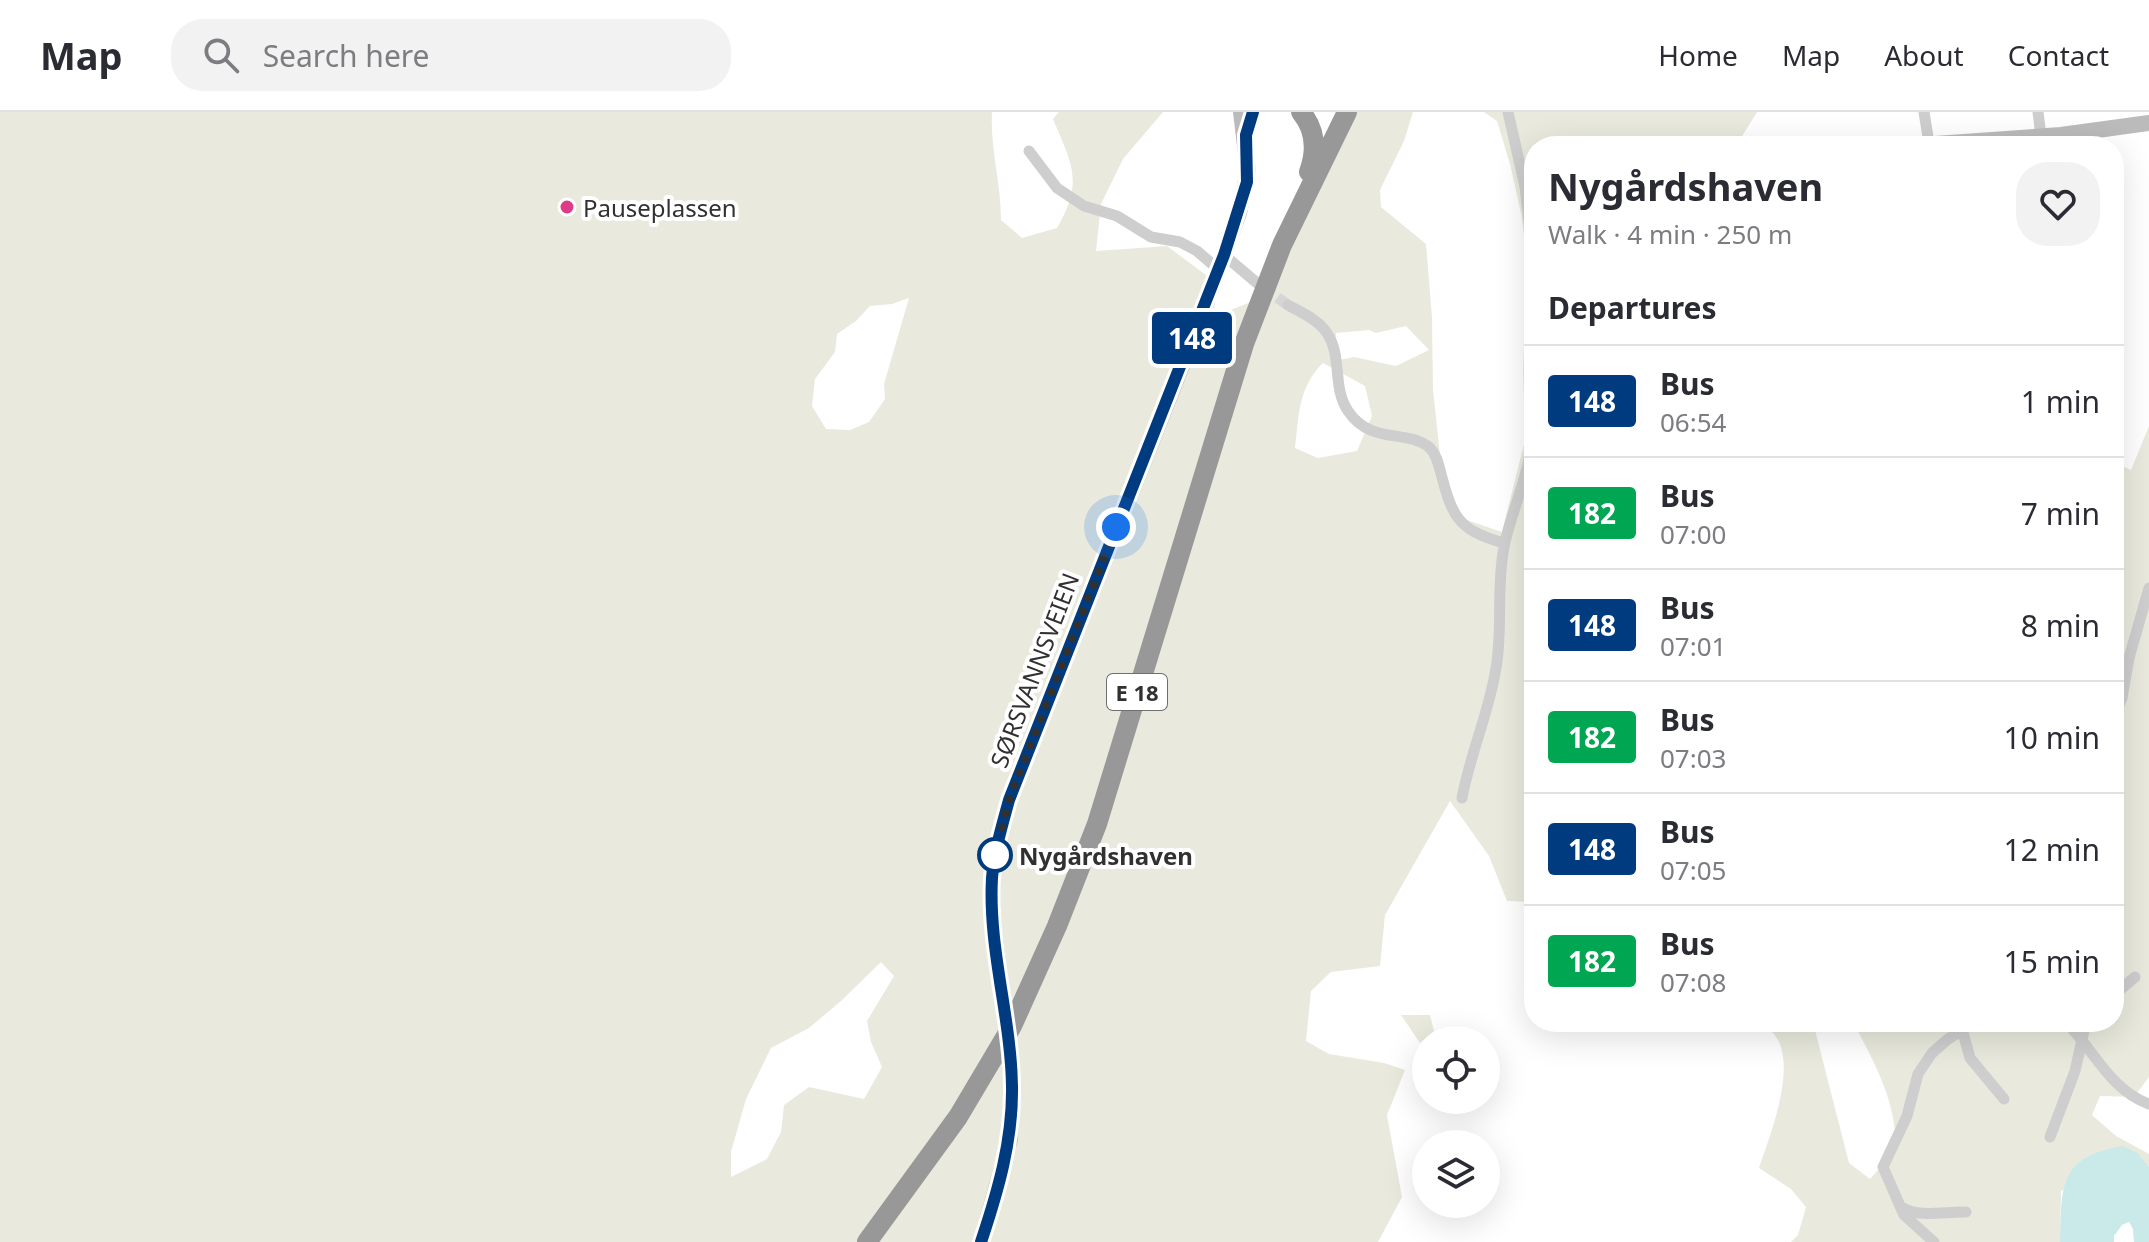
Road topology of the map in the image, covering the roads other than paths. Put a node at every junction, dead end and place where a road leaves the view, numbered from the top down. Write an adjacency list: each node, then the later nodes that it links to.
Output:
1 (1241, 112): 10 (main road, SØRSVANNSVEIEN)
2 (1253, 112): 10 (main road, SØRSVANNSVEIEN)
3 (1301, 112): 16 (highway, E 18)
4 (1347, 112): 16 (highway, E 18)
5 (1358, 112): 38 (highway, E 18)
6 (1508, 112): 15 (street)
7 (1924, 112): 11 (street)
8 (2038, 112): 12 (street)
9 (2149, 123): 13 (main road)
10 (1246, 135): 17 (main road, SØRSVANNSVEIEN)
11 (1928, 136)
12 (2041, 136)
13 (2082, 136)
14 (1029, 151): 17 (street)
15 (1524, 183)
16 (1282, 245): 37 (highway, E 18)
17 (1221, 262): 18 (street); 39 (main road, SØRSVANNSVEIEN, bridge)
18 (1257, 283)
19 (1288, 305): 21 (street)
20 (1524, 477): 21 (street)
21 (1504, 543): 24 (street)
22 (2149, 588): 23 (street)
23 (2124, 687)
24 (1462, 798)
25 (2135, 977): 26 (street)
26 (2124, 986)
27 (1958, 1032): 35 (street)
28 (1963, 1032): 32 (street)
29 (2076, 1032): 31 (street)
30 (2084, 1032): 31 (street)
31 (2083, 1039): 33 (street); 34 (street)
32 (2004, 1099)
33 (2149, 1104)
34 (2050, 1137)
35 (1899, 1205): 36 (street); 40 (street)
36 (1966, 1212)
37 (867, 1242)
38 (879, 1242)
39 (981, 1242)
40 (1934, 1242)

